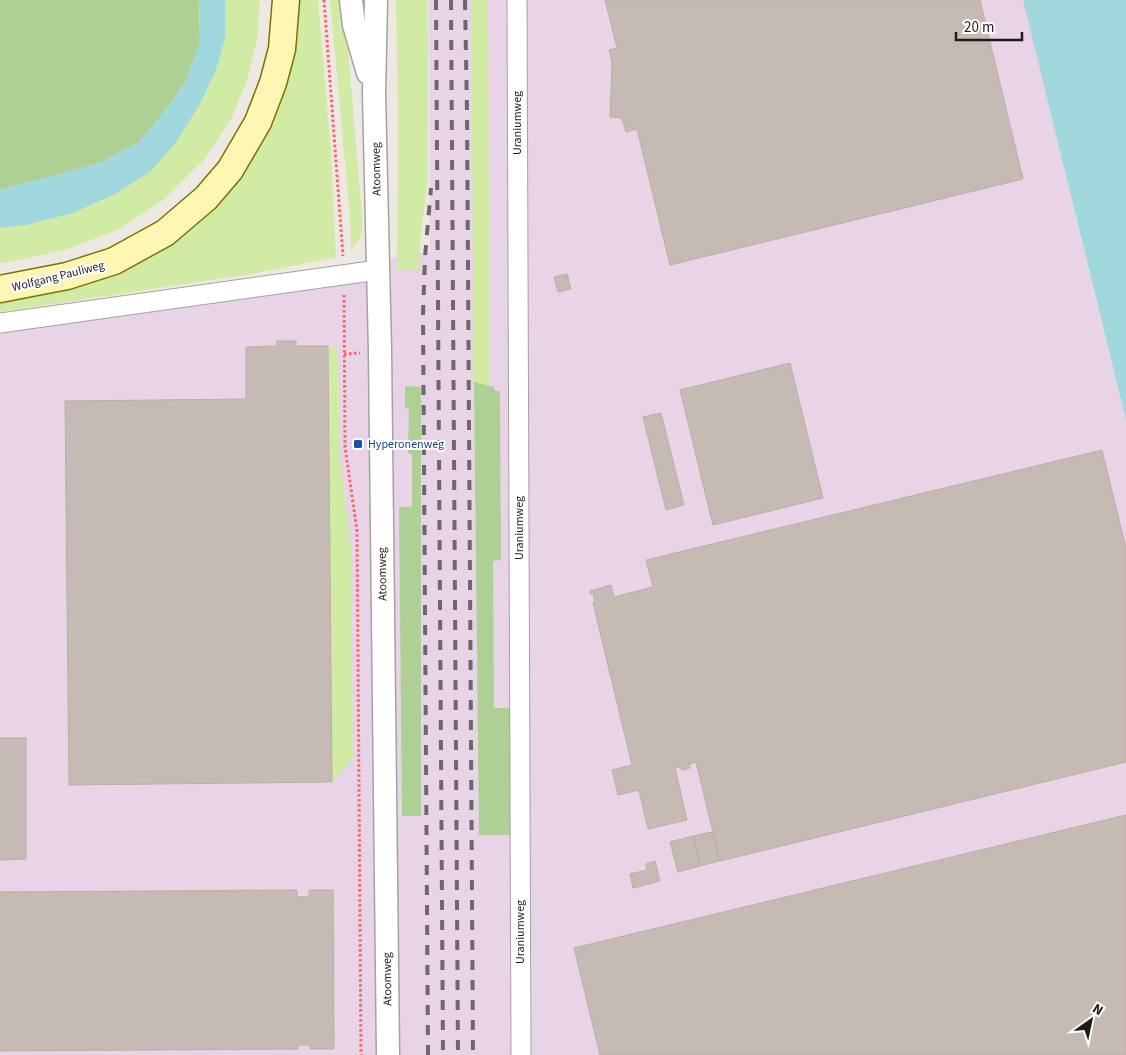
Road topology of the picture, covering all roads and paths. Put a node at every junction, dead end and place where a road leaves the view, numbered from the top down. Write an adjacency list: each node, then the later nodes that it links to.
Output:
1 (270, 0): 9 (main road, Wolfgang Pauliweg)
2 (286, 0): 11 (main road, Wolfgang Pauliweg)
3 (324, 0): 10 (path, Atoomweg)
4 (351, 0): 7 (street, Atoomweg)
5 (376, 0): 7 (street, Atoomweg)
6 (517, 0): 15 (street, Uraniumweg)
7 (374, 94): 8 (street, Atoomweg)
8 (378, 270): 10 (street); 14 (street, Atoomweg)
9 (0, 273)
10 (344, 276): 12 (street); 13 (path, Atoomweg)
11 (0, 289)
12 (0, 323)
13 (361, 1055)
14 (388, 1055)
15 (520, 1055)

